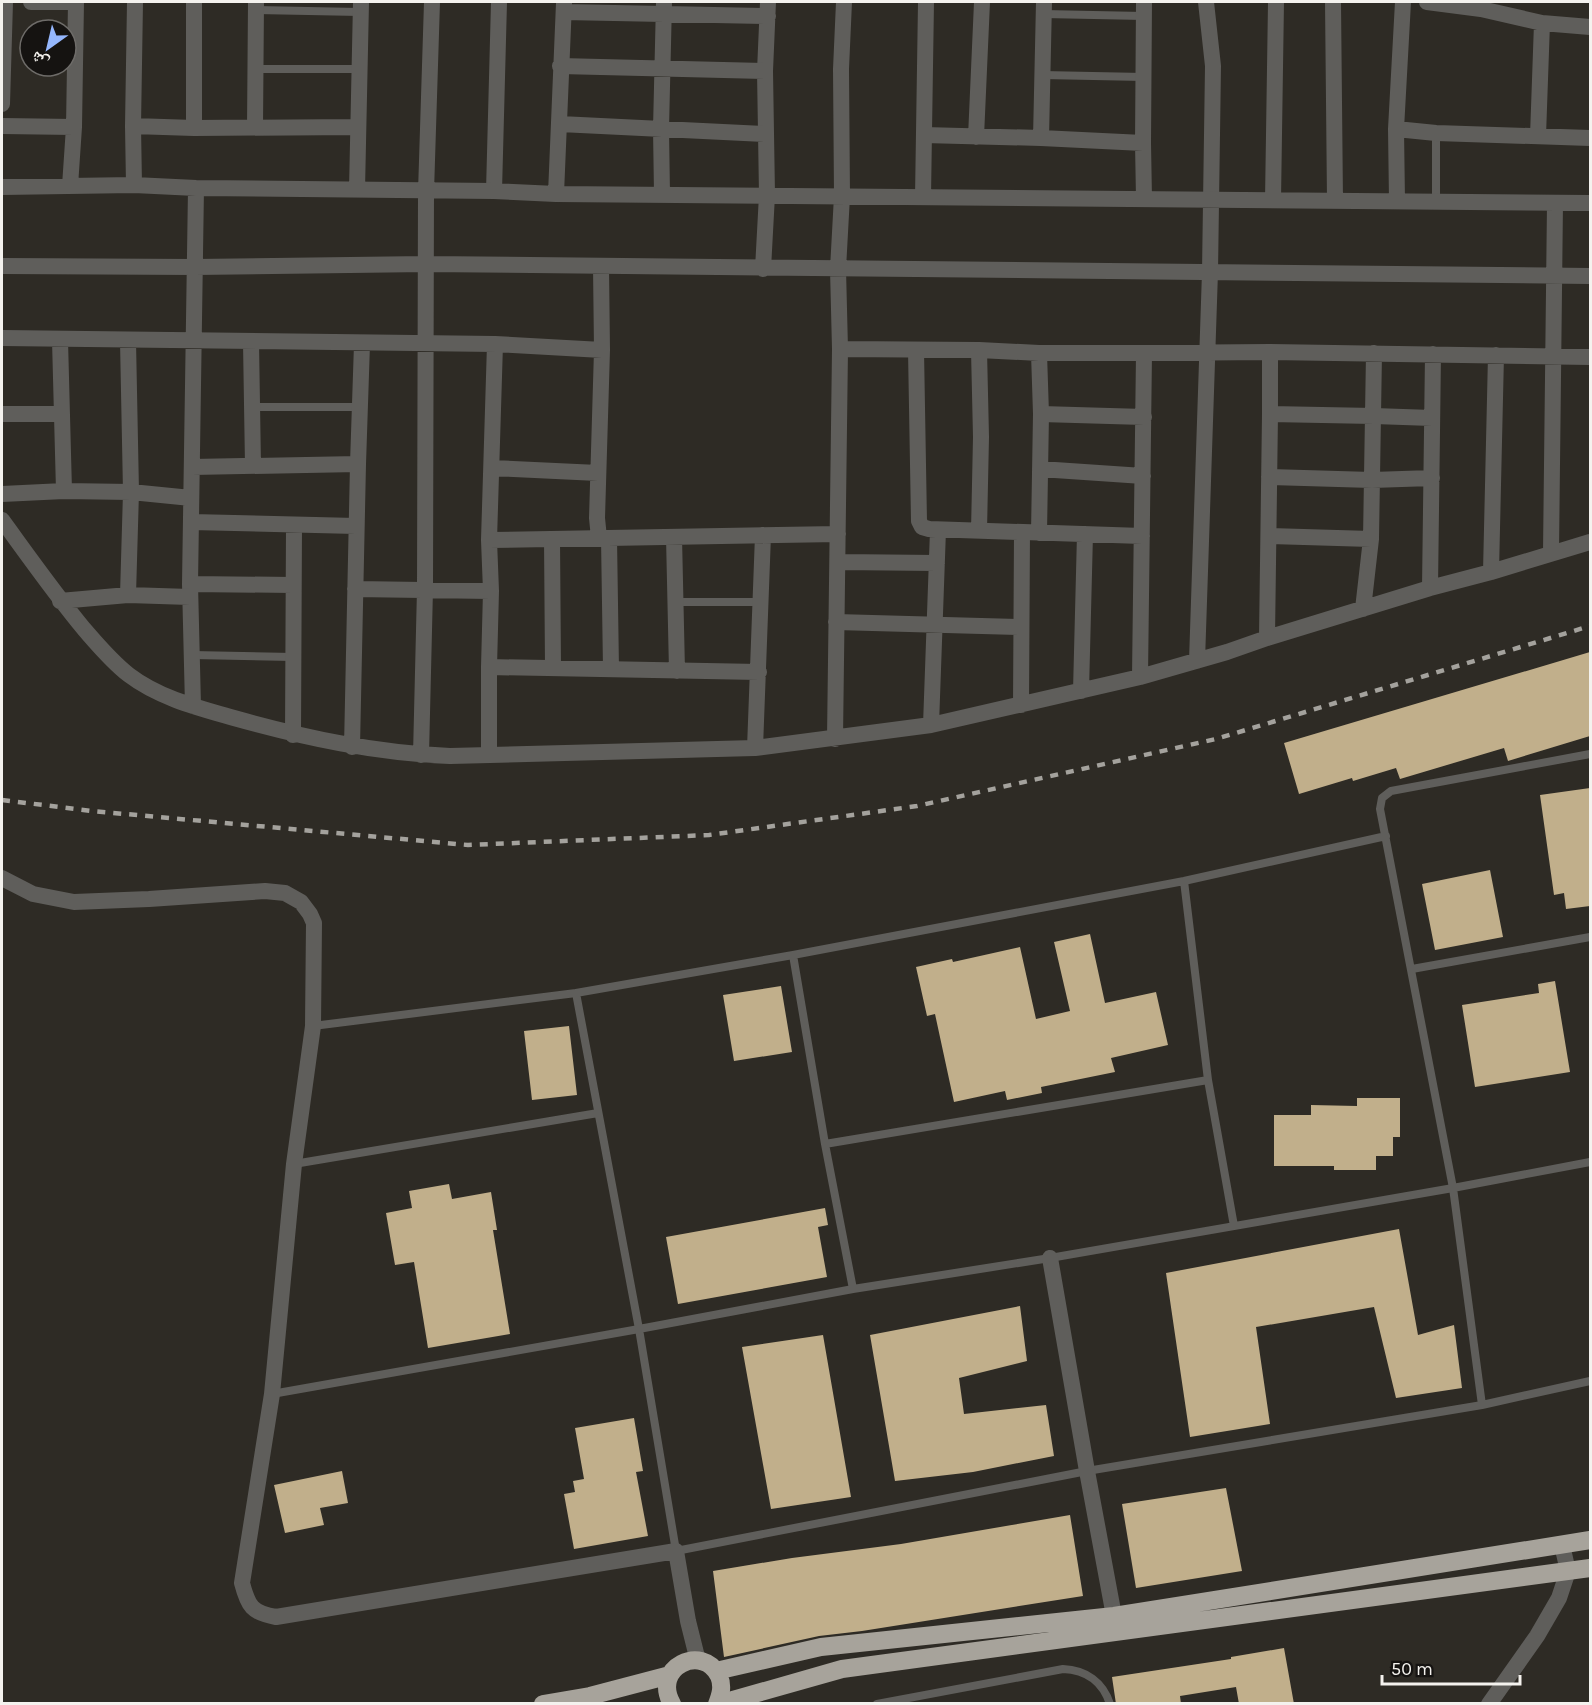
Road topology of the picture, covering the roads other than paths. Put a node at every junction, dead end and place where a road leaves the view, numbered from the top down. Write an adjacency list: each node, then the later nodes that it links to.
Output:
1 (5, 2): 33 (street)
2 (31, 2): 3 (street)
3 (76, 2): 37 (street)
4 (135, 2): 36 (street)
5 (194, 2): 40 (street)
6 (432, 2): 57 (street)
7 (499, 2): 56 (street)
8 (844, 2): 61 (street)
9 (926, 2): 45 (street)
10 (982, 2): 47 (street)
11 (1206, 2): 64 (street)
12 (1276, 2): 65 (street)
13 (1333, 2): 66 (street)
14 (1403, 2): 42 (street)
15 (1426, 2): 16 (street)
16 (1480, 5): 24 (street)
17 (256, 6): 18 (lane); 27 (street)
18 (360, 7): 28 (street)
19 (564, 7): 20 (street); 26 (street)
20 (664, 8): 22 (street); 29 (street)
21 (1044, 8): 23 (lane); 31 (street)
22 (768, 9): 30 (street)
23 (1144, 9): 32 (street)
24 (1542, 23): 25 (street); 46 (street)
25 (1590, 27)
26 (560, 66): 29 (street); 34 (street)
27 (255, 69): 28 (lane); 38 (street)
28 (359, 69): 39 (street)
29 (662, 70): 30 (street); 41 (street)
30 (765, 71): 44 (street)
31 (1042, 75): 32 (lane); 48 (street)
32 (1144, 77): 50 (street)
33 (2, 104)
34 (560, 124): 41 (street); 58 (street)
35 (2, 126): 37 (street)
36 (133, 126): 40 (street); 51 (street)
37 (74, 127): 52 (street)
38 (255, 127): 39 (street); 40 (street)
39 (358, 127): 55 (street)
40 (194, 128)
41 (661, 129): 44 (street); 59 (street)
42 (1396, 129): 43 (street); 67 (street)
43 (1436, 133): 46 (street); 68 (lane)
44 (766, 134): 60 (street)
45 (924, 135): 47 (street); 62 (street)
46 (1538, 136): 49 (street)
47 (976, 137): 48 (street)
48 (1041, 138): 50 (street)
49 (1590, 138)
50 (1143, 144): 63 (street)
51 (134, 185): 52 (street); 54 (street)
52 (70, 186): 53 (street)
53 (2, 188)
54 (196, 188): 55 (street); 73 (street)
55 (357, 190): 57 (street)
56 (494, 191): 57 (street); 58 (street)
57 (426, 192): 71 (street)
58 (556, 194): 59 (street)
59 (662, 194): 60 (street)
60 (767, 195): 61 (street); 75 (street)
61 (842, 195): 62 (street); 76 (street)
62 (923, 197): 63 (street)
63 (1144, 199): 64 (street)
64 (1210, 200): 65 (street); 77 (street)
65 (1273, 200): 66 (street)
66 (1335, 201): 67 (street)
67 (1397, 201): 68 (street)
68 (1436, 202): 69 (street)
69 (1555, 203): 70 (street); 78 (street)
70 (1590, 203)
71 (426, 264): 73 (street); 74 (street); 87 (street)
72 (2, 266): 73 (street)
73 (195, 267): 83 (street)
74 (602, 267): 75 (street); 89 (street)
75 (763, 269): 76 (street)
76 (838, 269): 77 (street); 88 (street)
77 (1210, 272): 78 (street); 92 (street)
78 (1554, 276): 79 (street); 99 (street)
79 (1590, 276)
80 (2, 338): 81 (street)
81 (60, 340): 82 (street); 104 (street)
82 (128, 341): 83 (street); 121 (street)
83 (193, 341): 84 (street); 112 (street)
84 (251, 342): 85 (street); 101 (street)
85 (362, 344): 87 (street); 102 (street)
86 (495, 344): 87 (street); 89 (street); 113 (street)
87 (424, 345): 150 (street)
88 (840, 349): 90 (street); 132 (street)
89 (602, 350): 115 (street)
90 (916, 350): 91 (street); 128 (street)
91 (979, 350): 94 (street); 129 (street)
92 (1207, 352): 93 (street); 95 (street); 164 (street)
93 (1270, 352): 96 (street); 106 (street)
94 (1039, 353): 95 (street); 105 (street)
95 (1144, 353): 108 (street)
96 (1374, 353): 97 (street); 107 (street)
97 (1433, 354): 98 (street); 109 (street)
98 (1496, 355): 99 (street); 146 (street)
99 (1553, 356): 100 (street); 143 (street)
100 (1590, 357)
101 (252, 407): 102 (lane); 111 (street)
102 (360, 407): 110 (street)
103 (2, 414): 104 (street)
104 (62, 414): 120 (street)
105 (1041, 414): 108 (street); 114 (street)
106 (1270, 414): 107 (street); 117 (street)
107 (1374, 416): 109 (street); 119 (street)
108 (1144, 417): 116 (street)
109 (1432, 418): 118 (street)
110 (357, 464): 111 (street); 127 (street)
111 (252, 466): 112 (street)
112 (192, 467): 123 (street)
113 (492, 468): 115 (street); 141 (street)
114 (1040, 469): 116 (street); 131 (street)
115 (598, 473): 138 (street)
116 (1143, 476): 135 (street)
117 (1269, 477): 119 (street); 136 (street)
118 (1432, 478): 119 (street); 148 (street)
119 (1372, 480): 139 (street)
120 (64, 491): 121 (street); 122 (street)
121 (131, 492): 123 (street); 153 (street)
122 (2, 494)
123 (191, 498): 125 (street)
124 (2, 520): 154 (street)
125 (191, 522): 126 (street); 151 (street)
126 (294, 526): 127 (street); 147 (street)
127 (356, 526): 149 (street)
128 (938, 530): 129 (street); 145 (street)
129 (979, 531): 130 (street)
130 (1022, 532): 131 (street); 160 (street)
131 (1039, 533): 133 (street)
132 (838, 534): 134 (street); 144 (street)
133 (1085, 534): 135 (street); 171 (street)
134 (763, 535): 137 (street); 156 (street)
135 (1142, 536): 170 (street)
136 (1269, 536): 139 (street); 161 (street)
137 (674, 537): 138 (street); 155 (street)
138 (604, 538): 140 (street); 167 (street)
139 (1371, 538): 157 (street)
140 (552, 539): 141 (street); 166 (street)
141 (489, 540): 152 (street)
142 (1590, 542): 143 (street)
143 (1551, 552): 146 (street)
144 (838, 562): 145 (street); 158 (street)
145 (937, 563): 159 (street)
146 (1491, 572): 148 (street)
147 (293, 585): 151 (street); 163 (street)
148 (1430, 588): 157 (street)
149 (355, 589): 150 (street); 177 (street)
150 (426, 590): 152 (street); 181 (street)
151 (190, 591): 153 (street); 162 (street)
152 (491, 591): 165 (street)
153 (128, 595): 154 (street)
154 (60, 601): 173 (street)
155 (675, 602): 156 (lane); 168 (street)
156 (761, 602): 169 (street)
157 (1363, 609): 161 (street)
158 (836, 622): 159 (street); 176 (street)
159 (935, 624): 160 (street); 174 (street)
160 (1021, 627): 172 (street)
161 (1267, 638): 164 (street)
162 (192, 655): 163 (lane); 173 (street)
163 (293, 657): 175 (street)
164 (1197, 661): 170 (street)
165 (489, 667): 166 (street); 179 (street)
166 (553, 668): 167 (street)
167 (611, 669): 168 (street)
168 (677, 671): 169 (street)
169 (759, 672): 178 (street)
170 (1140, 677): 171 (street)
171 (1081, 691): 172 (street)
172 (1020, 705): 174 (street)
173 (193, 706): 175 (street)
174 (932, 725): 176 (street)
175 (293, 735): 177 (street)
176 (835, 739): 178 (street)
177 (352, 747): 181 (street)
178 (755, 748): 179 (street)
179 (489, 754): 181 (street)
180 (1590, 754): 182 (lane)
181 (421, 755)
182 (1386, 836): 184 (lane); 187 (lane)
183 (2, 878): 189 (street)
184 (1184, 881): 186 (lane); 190 (lane)
185 (1590, 937): 187 (lane)
186 (793, 955): 188 (lane); 192 (lane)
187 (1412, 969): 195 (lane)
188 (576, 993): 189 (lane); 191 (lane)
189 (313, 1026): 194 (street)
190 (1208, 1080): 192 (lane); 196 (lane)
191 (598, 1113): 194 (lane); 199 (lane)
192 (825, 1143): 198 (lane)
193 (1590, 1162): 195 (lane)
194 (294, 1164): 201 (street)
195 (1453, 1188): 196 (lane); 202 (lane)
196 (1234, 1226): 197 (lane)
197 (1050, 1258): 198 (lane); 203 (street)
198 (853, 1289): 199 (lane)
199 (639, 1329): 201 (lane); 206 (lane)
200 (1590, 1381): 202 (lane)
201 (272, 1394): 206 (street)
202 (1482, 1405): 203 (lane)
203 (1087, 1471): 206 (lane); 211 (street)
204 (1590, 1540): 205 (highway)
205 (1562, 1545): 208 (street); 209 (highway)
206 (676, 1551): 212 (street)
207 (1590, 1568): 208 (highway)
208 (1568, 1571): 210 (highway); 219 (street)
209 (1281, 1590): 210 (highway); 211 (highway)
210 (1283, 1609): 216 (highway)
211 (1114, 1616): 213 (highway)
212 (683, 1666): 213 (highway); 214 (highway); 215 (highway)
213 (716, 1671): 216 (highway)
214 (543, 1704)
215 (672, 1704)
216 (718, 1704)
217 (877, 1704): 218 (lane)
218 (1110, 1704)
219 (1489, 1704)

